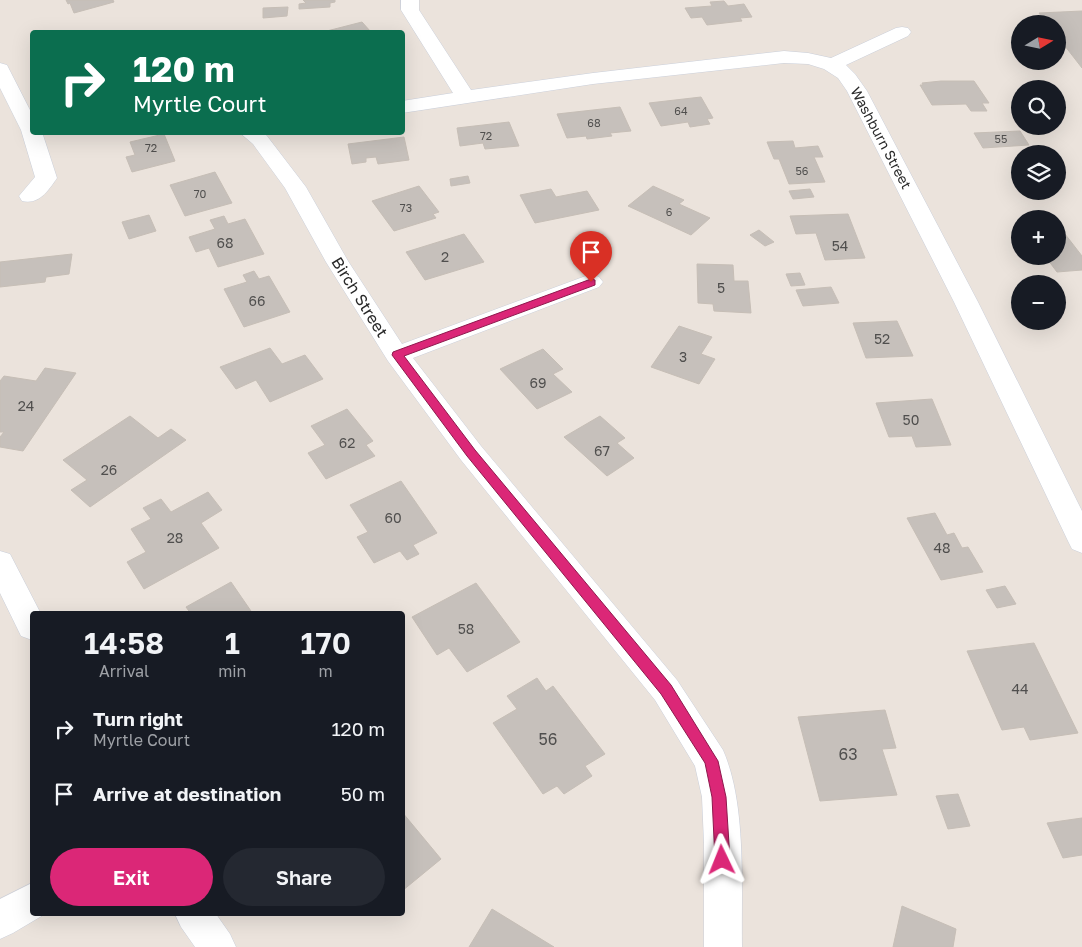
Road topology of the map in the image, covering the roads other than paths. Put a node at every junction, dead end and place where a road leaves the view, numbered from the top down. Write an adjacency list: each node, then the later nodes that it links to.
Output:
1 (410, 0): 5 (street)
2 (902, 32): 3 (street)
3 (831, 65): 5 (street, Washburn Street); 13 (street, Washburn Street)
4 (0, 69): 7 (street)
5 (465, 96): 6 (street, Washburn Street)
6 (405, 106)
7 (30, 126)
8 (33, 135): 10 (street)
9 (262, 136): 12 (street, Birch Street)
10 (30, 196)
11 (591, 282): 12 (street)
12 (397, 355): 20 (street, Birch Street)
13 (1082, 541)
14 (0, 563): 15 (street)
15 (30, 623)
16 (30, 902): 18 (street)
17 (195, 916): 19 (street)
18 (0, 920)
19 (217, 947)
20 (723, 947)

